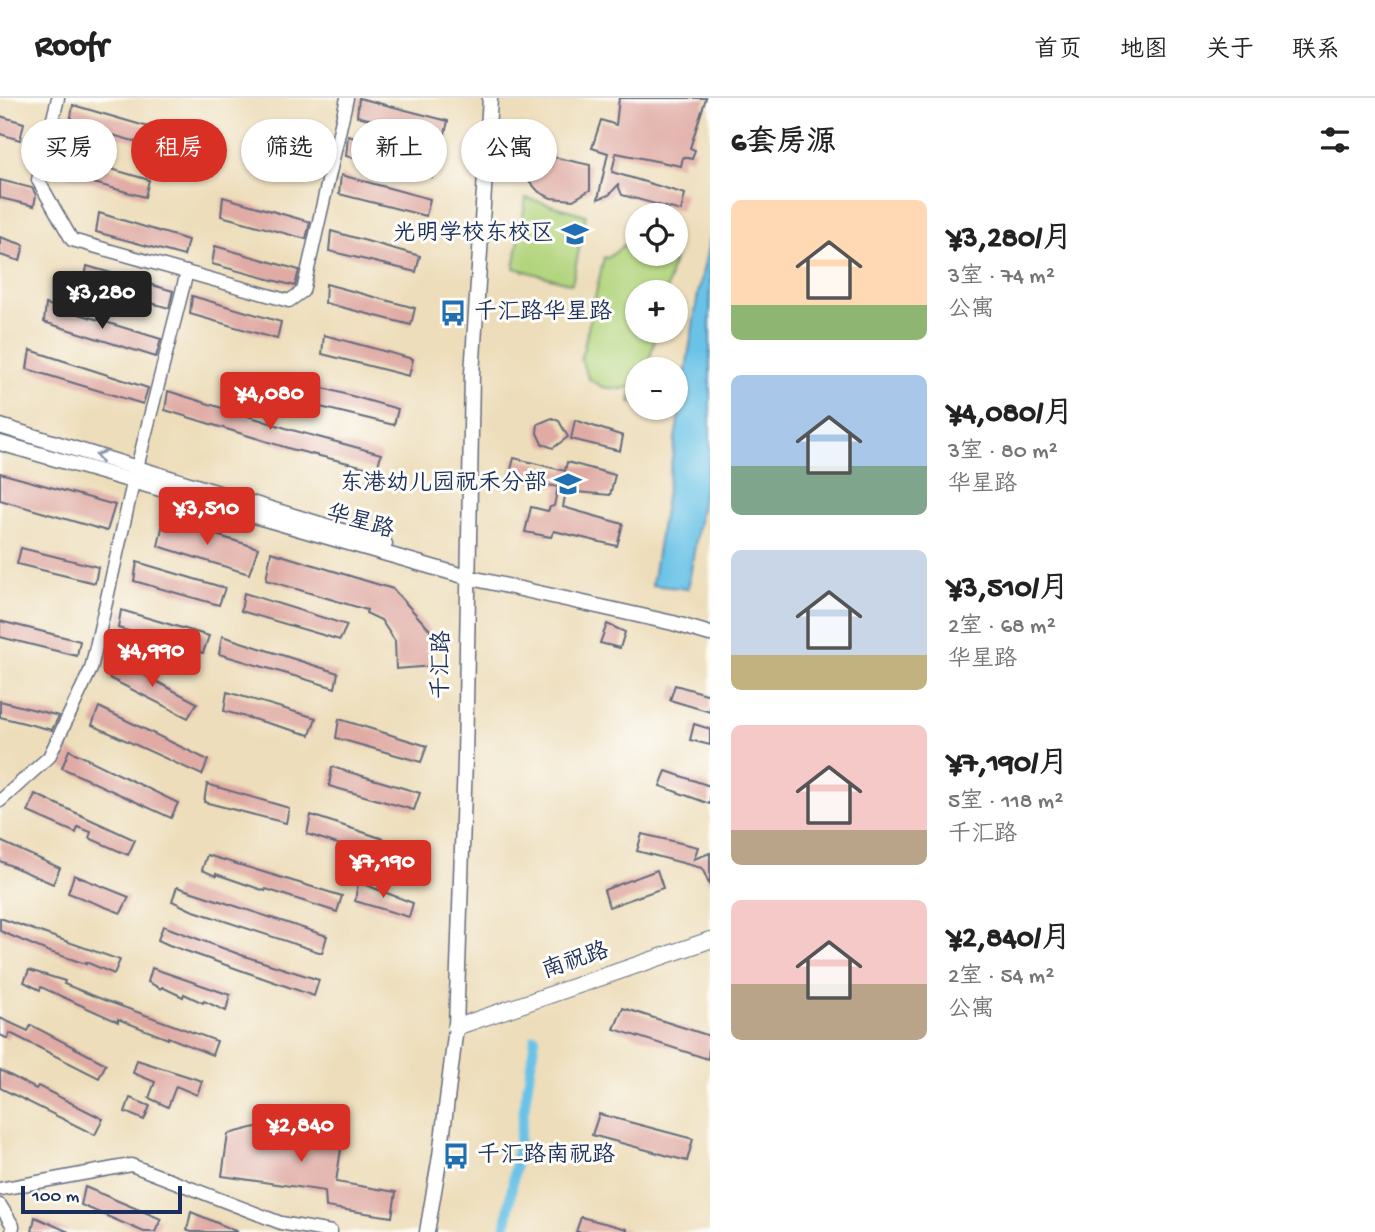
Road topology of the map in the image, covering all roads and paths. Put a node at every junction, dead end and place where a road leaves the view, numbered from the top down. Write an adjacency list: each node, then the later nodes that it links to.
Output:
1 (58, 98): 4 (street)
2 (347, 98): 4 (street)
3 (490, 98): 8 (street, 千汇路)
4 (187, 272): 7 (street)
5 (0, 425): 7 (street, one-way to 5)
6 (0, 443): 7 (street)
7 (135, 475): 8 (street); 10 (street)
8 (467, 577): 9 (street); 12 (street, 千汇路)
9 (710, 634)
10 (0, 801)
11 (710, 940): 12 (main road, 南祝路)
12 (456, 1027): 17 (street, 千汇路)
13 (0, 1189): 16 (street)
14 (0, 1205): 15 (street)
15 (12, 1232)
16 (331, 1232)
17 (427, 1232)

